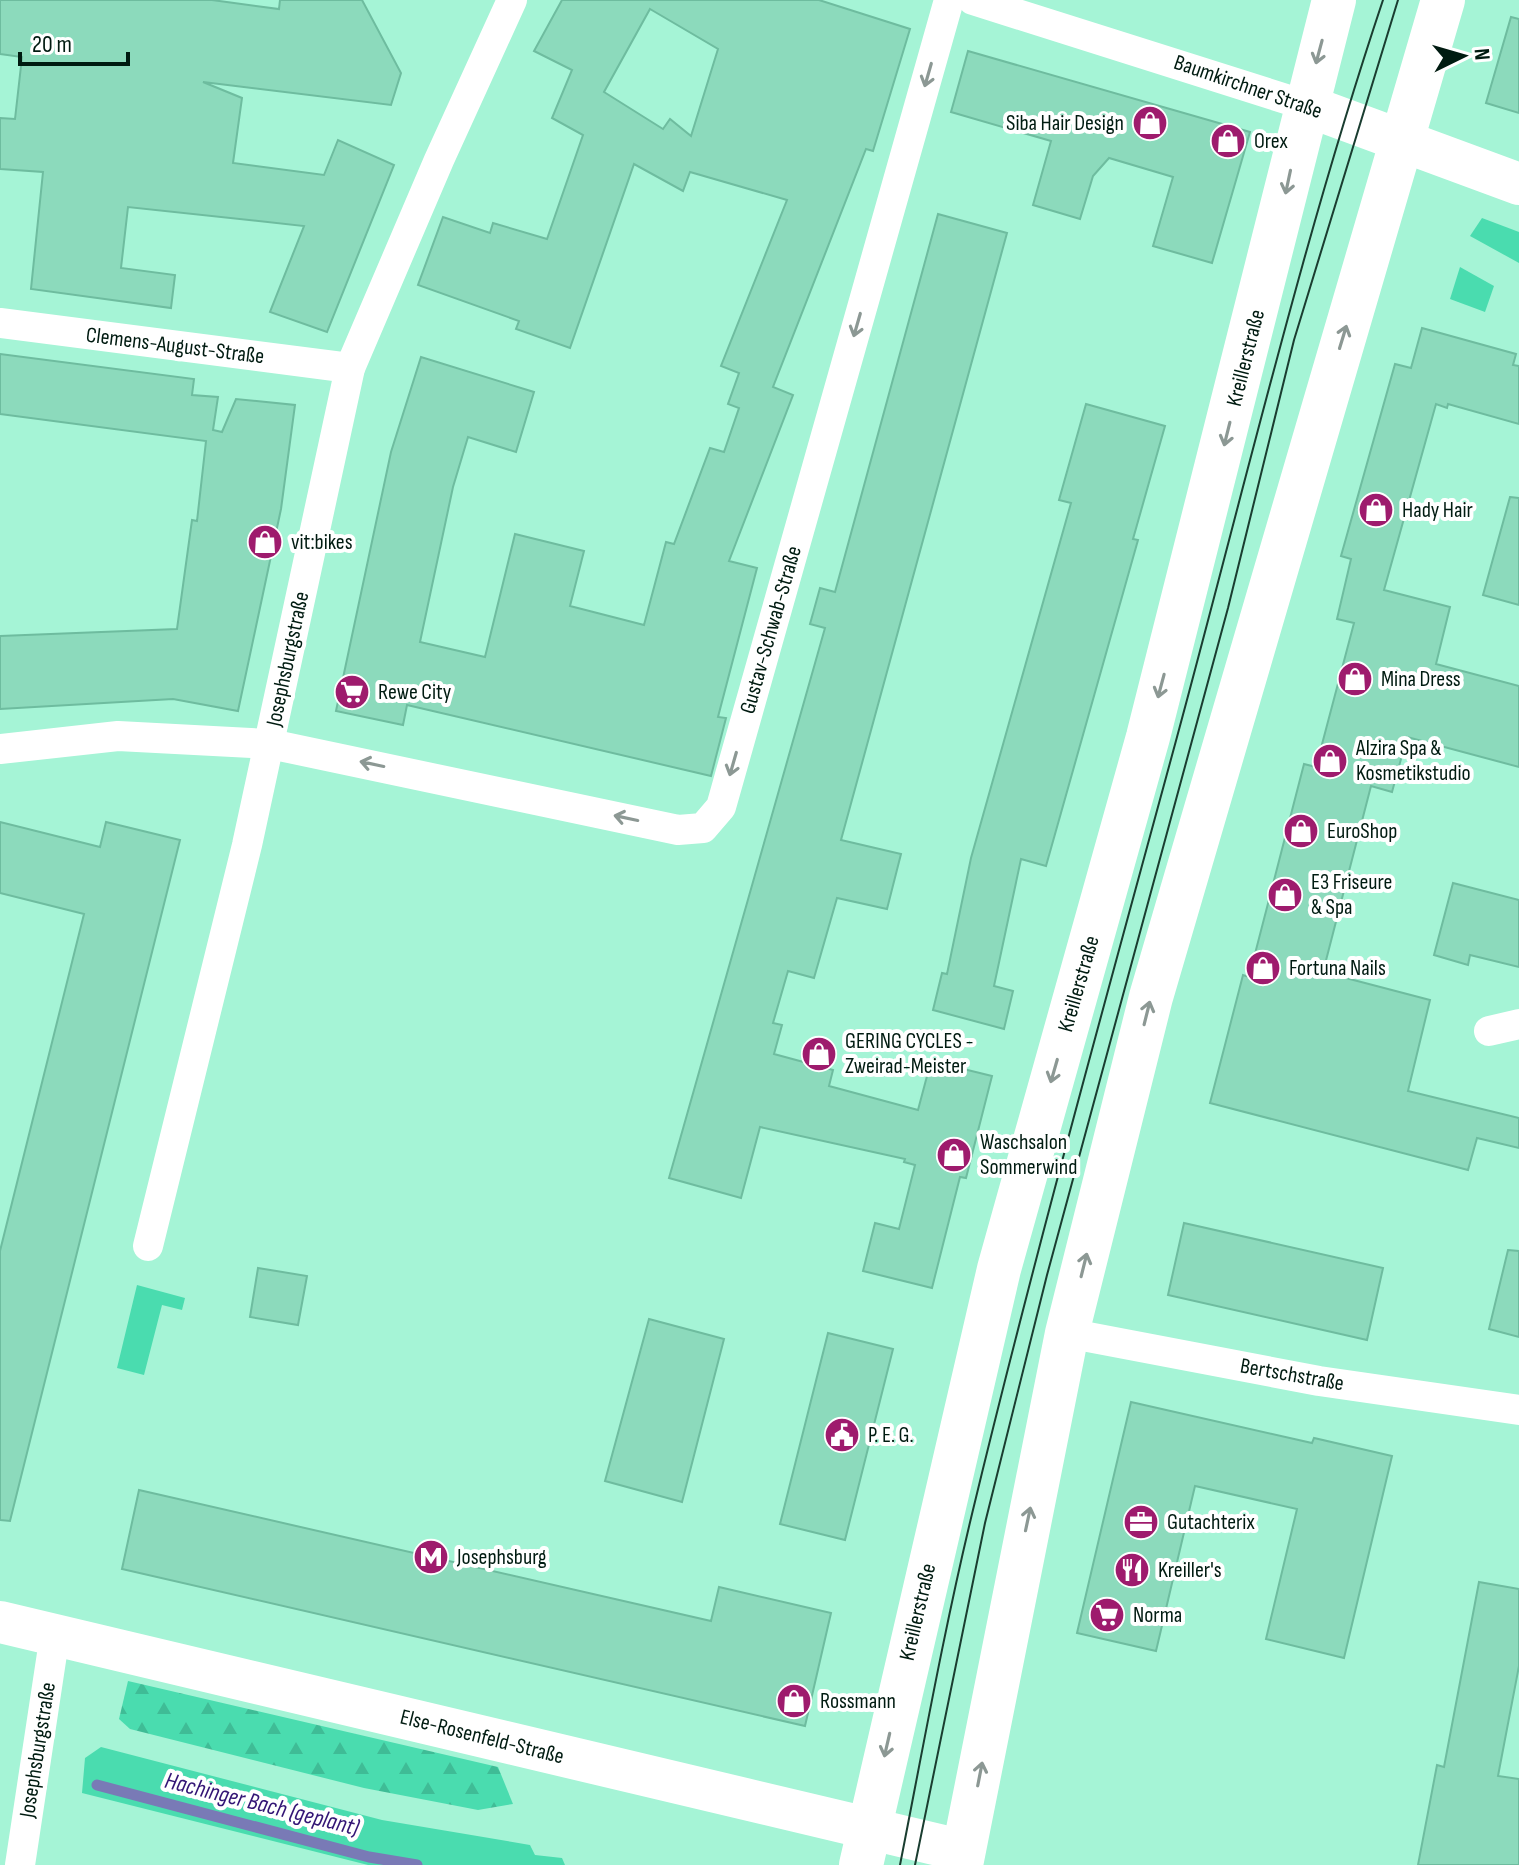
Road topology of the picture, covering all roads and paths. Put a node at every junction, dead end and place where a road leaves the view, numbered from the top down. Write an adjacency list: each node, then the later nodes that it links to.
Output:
1 (512, 0): 10 (street, Josephsburgstraße)
2 (949, 0): 11 (street, Gustav-Schwab-Straße, one-way to 11)
3 (973, 0): 6 (street, Baumkirchner Straße)
4 (1334, 0): 6 (main road, Kreillerstraße, one-way to 6)
5 (1443, 0): 7 (main road)
6 (1305, 105): 7 (street, Baumkirchner Straße); 20 (main road, Kreillerstraße, one-way to 20)
7 (1403, 142): 8 (street, Baumkirchner Straße); 16 (main road, one-way to 7)
8 (1519, 184)
9 (0, 323): 10 (street, Clemens-August-Straße)
10 (350, 368): 11 (street, Josephsburgstraße)
11 (270, 744): 12 (street, Gustav-Schwab-Straße); 15 (street, Josephsburgstraße)
12 (0, 749)
13 (1519, 1024): 14 (street)
14 (1489, 1031)
15 (148, 1246)
16 (1067, 1333): 17 (street, Bertschstraße); 21 (main road, one-way to 16)
17 (1519, 1410)
18 (0, 1622): 19 (street, Else-Rosenfeld-Straße)
19 (55, 1634): 20 (street, Else-Rosenfeld-Straße); 22 (street, Josephsburgstraße)
20 (864, 1848): 21 (street, Else-Rosenfeld-Straße)
21 (963, 1858)
22 (20, 1865)

